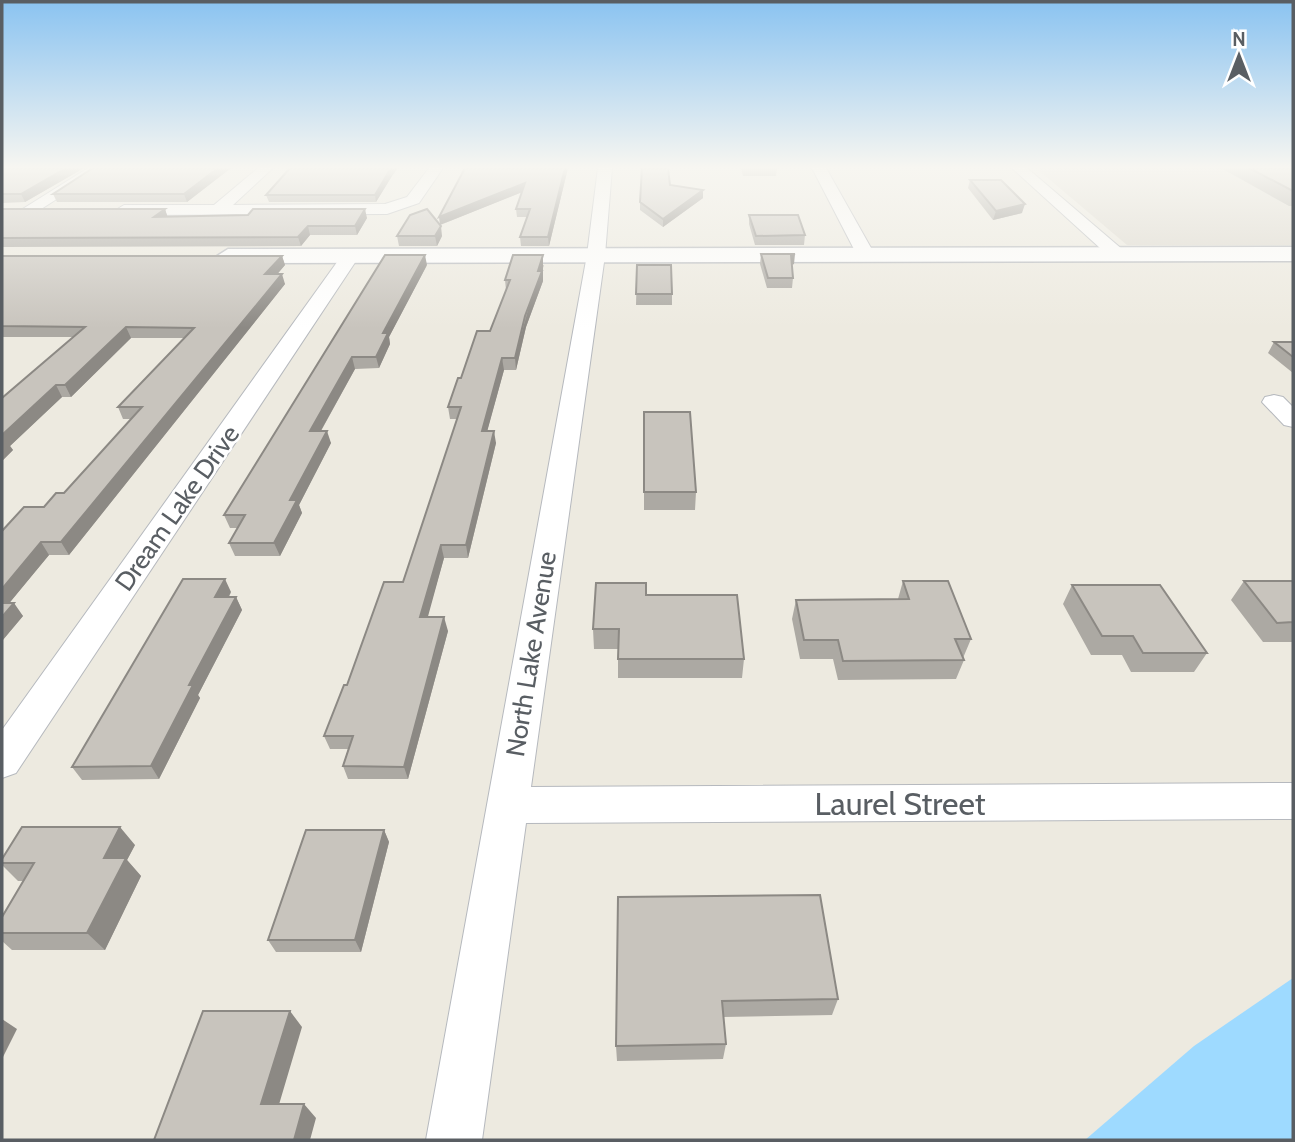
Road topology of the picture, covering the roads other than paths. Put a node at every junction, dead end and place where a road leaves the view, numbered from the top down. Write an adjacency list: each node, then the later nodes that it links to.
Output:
1 (599, 221): 7 (street, North Lake Avenue)
2 (848, 221): 8 (street)
3 (1080, 221): 4 (street)
4 (1117, 254): 5 (street); 8 (street)
5 (1293, 254)
6 (351, 255): 7 (street); 9 (street); 12 (street, Dream Lake Drive)
7 (596, 255): 8 (street); 14 (street, North Lake Avenue)
8 (866, 255)
9 (212, 256)
10 (1283, 402): 11 (street)
11 (1293, 420)
12 (2, 761)
13 (1293, 801): 14 (street, Laurel Street)
14 (507, 805): 15 (street, North Lake Avenue)
15 (454, 1140)

